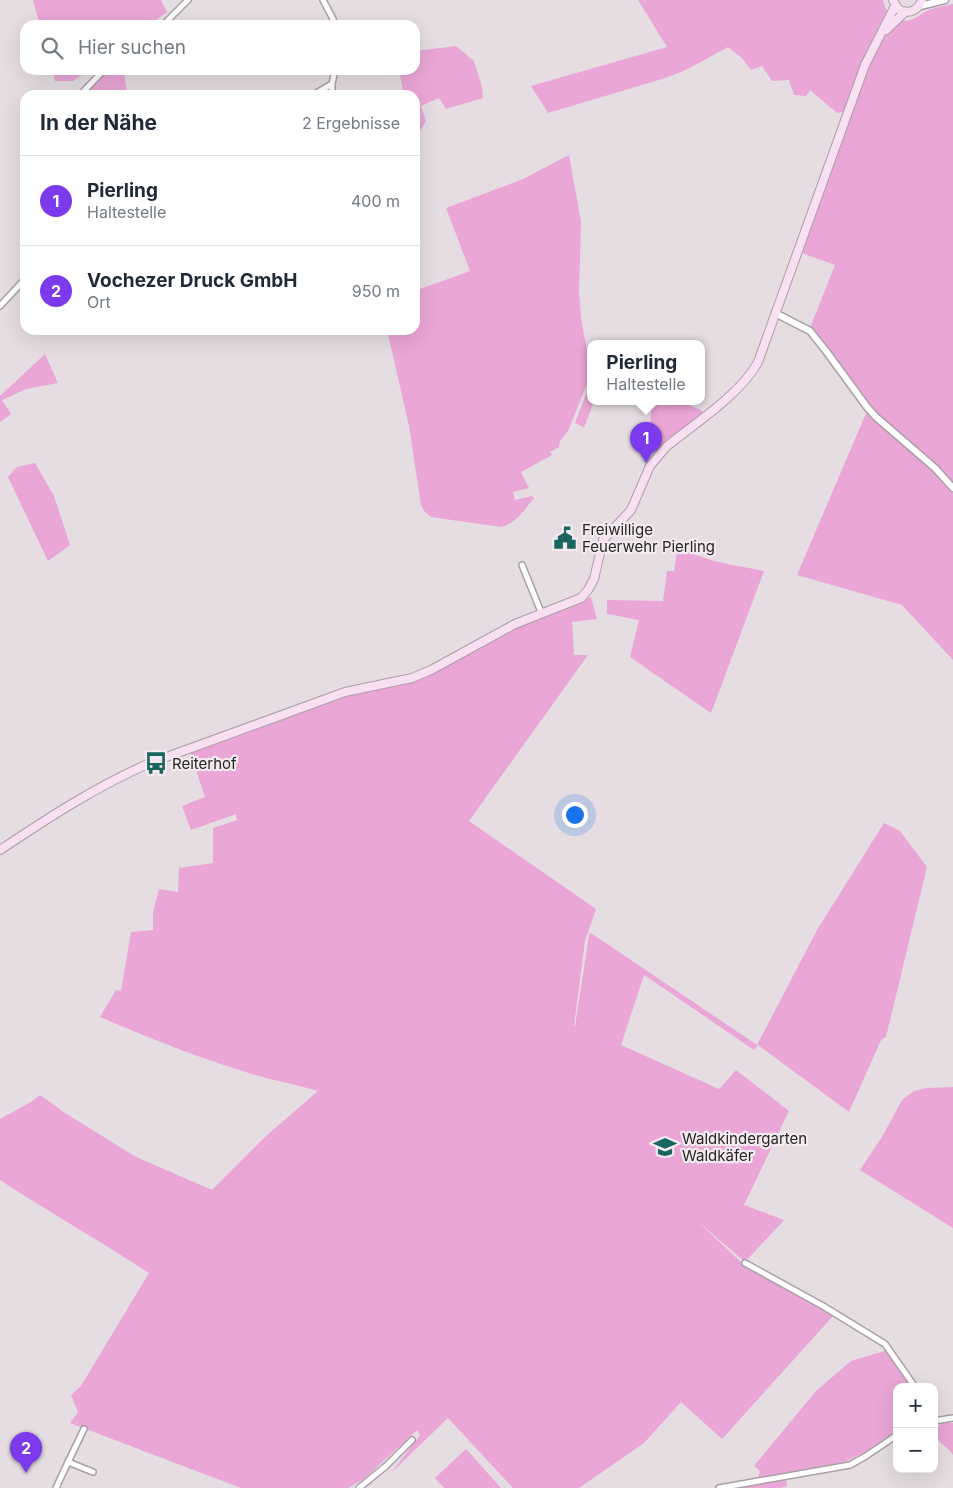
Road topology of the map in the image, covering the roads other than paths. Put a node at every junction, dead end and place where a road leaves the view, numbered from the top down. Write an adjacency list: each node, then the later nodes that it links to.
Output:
1 (188, 0): 7 (street)
2 (322, 0): 8 (street)
3 (945, 0): 5 (street)
4 (894, 3): 6 (main road); 9 (main road)
5 (921, 3): 6 (main road)
6 (905, 12): 9 (main road)
7 (168, 20)
8 (333, 20)
9 (881, 35): 18 (main road)
10 (99, 75): 13 (street)
11 (334, 75): 12 (street)
12 (332, 84): 14 (street); 15 (street)
13 (85, 90)
14 (322, 90)
15 (332, 90)
16 (20, 284): 17 (street)
17 (0, 306)
18 (775, 313): 19 (street); 21 (main road)
19 (953, 488)
20 (522, 566): 21 (street)
21 (541, 612): 22 (main road)
22 (0, 850)
23 (745, 1264): 24 (street)
24 (912, 1383)
25 (953, 1418): 26 (street)
26 (938, 1420)
27 (84, 1429): 30 (street)
28 (893, 1438): 34 (street)
29 (412, 1440): 33 (street)
30 (68, 1462): 31 (street); 32 (street)
31 (93, 1472)
32 (56, 1488)
33 (359, 1488)
34 (719, 1488)

